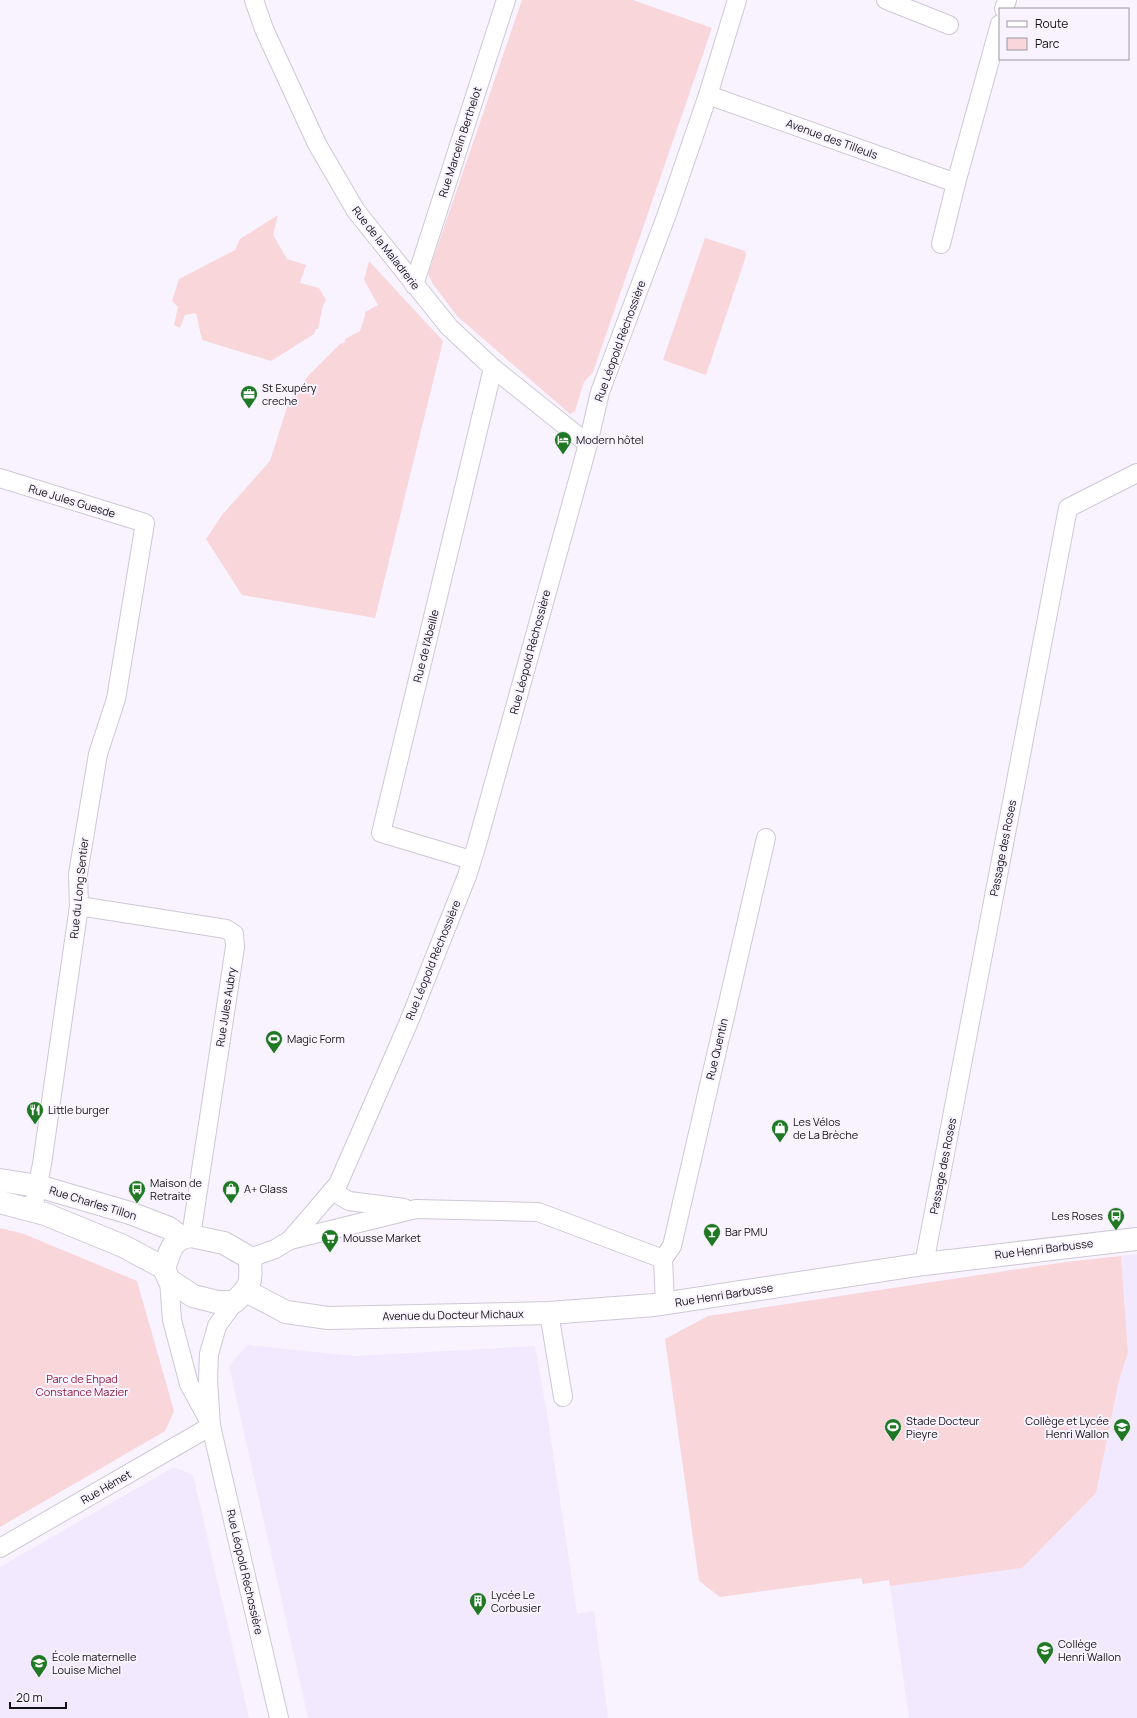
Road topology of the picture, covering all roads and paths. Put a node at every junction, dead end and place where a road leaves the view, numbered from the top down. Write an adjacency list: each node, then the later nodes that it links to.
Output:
1 (254, 0): 10 (street, Rue de la Maladrerie)
2 (506, 0): 10 (street, Rue Marcelin Berthelot)
3 (737, 0): 7 (street, Rue Léopold Réchossière)
4 (886, 0): 5 (street)
5 (949, 25)
6 (999, 28): 8 (street)
7 (708, 95): 8 (street, Avenue des Tilleuls); 12 (street, Rue Léopold Réchossière)
8 (956, 182): 9 (street)
9 (941, 244)
10 (414, 285): 11 (street, Rue de la Maladrerie)
11 (493, 368): 12 (street, Rue de la Maladrerie); 17 (street, Rue de l'Abeille)
12 (588, 444): 17 (street, Rue Léopold Réchossière)
13 (1137, 473): 30 (street, Passage des Roses)
14 (0, 478): 15 (street, Rue Jules Guesde)
15 (145, 523): 18 (street, Rue du Long Sentier)
16 (766, 838): 29 (street, Rue Quentin)
17 (471, 860): 21 (street, Rue Léopold Réchossière)
18 (79, 906): 20 (street, Rue du Long Sentier); 25 (street, Rue Jules Aubry)
19 (0, 1180): 20 (street, Rue Charles Tillon)
20 (38, 1186): 23 (street, Rue du Long Sentier); 25 (street, Rue Charles Tillon)
21 (332, 1191): 24 (street); 27 (street, Rue Léopold Réchossière)
22 (0, 1202): 23 (street)
23 (33, 1209): 31 (street)
24 (416, 1209): 27 (street); 29 (street)
25 (186, 1236): 28 (street); 31 (street)
26 (1137, 1238): 30 (street, Rue Henri Barbusse)
27 (290, 1240): 28 (street, Rue Léopold Réchossière)
28 (250, 1258): 32 (street)
29 (663, 1259): 33 (street, Rue Henri Barbusse)
30 (924, 1264): 33 (street, Rue Henri Barbusse)
31 (166, 1274): 32 (street); 36 (street, Rue Léopold Réchossière)
32 (240, 1297): 34 (street, Avenue du Docteur Michaux); 36 (street, Rue Léopold Réchossière)
33 (665, 1304): 34 (street, Avenue du Docteur Michaux)
34 (549, 1313): 35 (street)
35 (563, 1397)
36 (211, 1426): 37 (street, Rue Hémet); 38 (street, Rue Léopold Réchossière)
37 (0, 1548)
38 (279, 1718)

